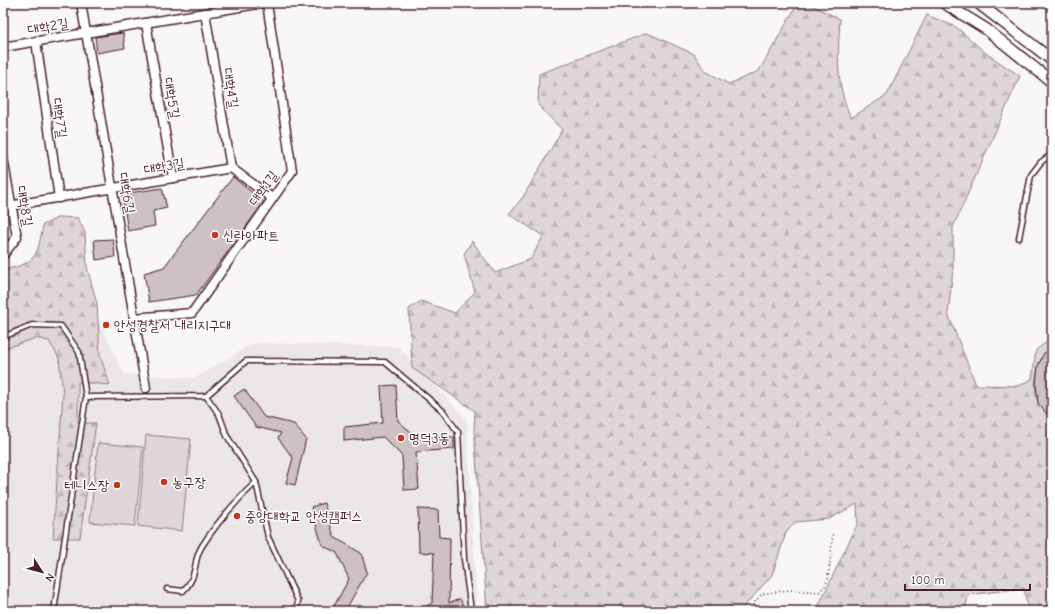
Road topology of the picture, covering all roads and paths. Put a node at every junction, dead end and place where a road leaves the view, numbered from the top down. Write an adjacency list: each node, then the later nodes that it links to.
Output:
1 (82, 3): 8 (street, 대학6길)
2 (263, 3): 6 (street, 대학2길)
3 (267, 3): 19 (street, 대학1길)
4 (944, 3): 12 (street)
5 (978, 3): 11 (street)
6 (205, 13): 7 (street, 대학2길); 15 (street, 대학4길)
7 (146, 23): 8 (street, 대학2길); 16 (street, 대학5길)
8 (86, 33): 9 (street, 대학2길); 17 (street, 대학6길)
9 (36, 41): 10 (street, 대학2길); 18 (street, 대학7길)
10 (3, 47)
11 (1052, 60)
12 (1052, 82)
13 (1052, 154): 22 (lane)
14 (3, 158): 20 (street, 대학8길)
15 (231, 168): 16 (street, 대학3길); 19 (street)
16 (173, 178): 17 (street, 대학3길)
17 (112, 188): 18 (street, 대학3길); 24 (street, 대학6길)
18 (58, 198): 20 (street, 대학3길)
19 (272, 198): 24 (street, 대학1길)
20 (12, 206): 21 (street, 대학3길); 23 (street, 대학8길)
21 (3, 207)
22 (1019, 238)
23 (3, 254)
24 (134, 318): 26 (street, 대학6길)
25 (3, 337): 28 (lane)
26 (146, 388)
27 (206, 396): 28 (lane); 29 (lane); 34 (lane)
28 (86, 397): 32 (lane)
29 (256, 482): 31 (lane); 33 (lane)
30 (833, 534): 35 (path)
31 (167, 589)
32 (54, 611)
33 (296, 611)
34 (471, 611)
35 (747, 611)

